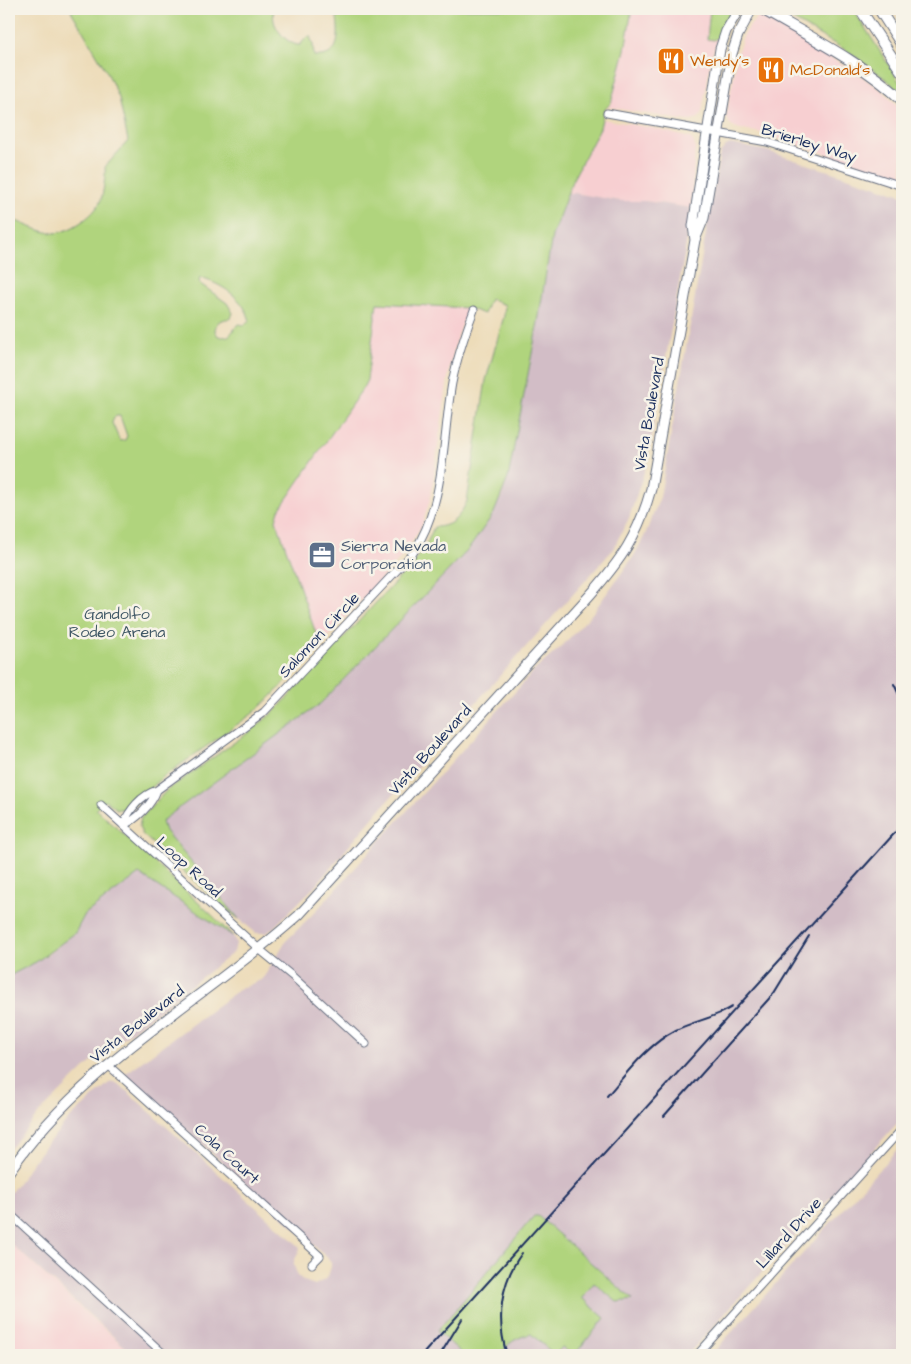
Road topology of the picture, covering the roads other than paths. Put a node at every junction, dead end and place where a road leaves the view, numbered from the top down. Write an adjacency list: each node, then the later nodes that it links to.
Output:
1 (739, 9): 10 (main road, Vista Boulevard)
2 (752, 9): 11 (main road, Vista Boulevard)
3 (762, 9): 8 (highway)
4 (860, 9): 7 (highway)
5 (879, 9): 6 (highway)
6 (902, 45)
7 (902, 72)
8 (902, 100)
9 (607, 113): 10 (street, Brierley Way)
10 (706, 132): 11 (street, Brierley Way); 13 (main road, Vista Boulevard)
11 (718, 134): 12 (street, Brierley Way); 13 (main road, Vista Boulevard)
12 (902, 186)
13 (695, 240): 17 (main road, Vista Boulevard)
14 (474, 310): 16 (street, Salomon Circle)
15 (101, 806): 16 (street, Loop Road)
16 (122, 825): 17 (street, Loop Road)
17 (260, 949): 18 (street, Loop Road); 19 (main road, Vista Boulevard)
18 (366, 1044)
19 (108, 1065): 21 (main road, Vista Boulevard); 23 (street, Cola Court)
20 (902, 1128): 25 (street, Lillard Drive)
21 (9, 1172)
22 (9, 1213): 24 (street)
23 (312, 1264)
24 (165, 1355)
25 (697, 1355)

